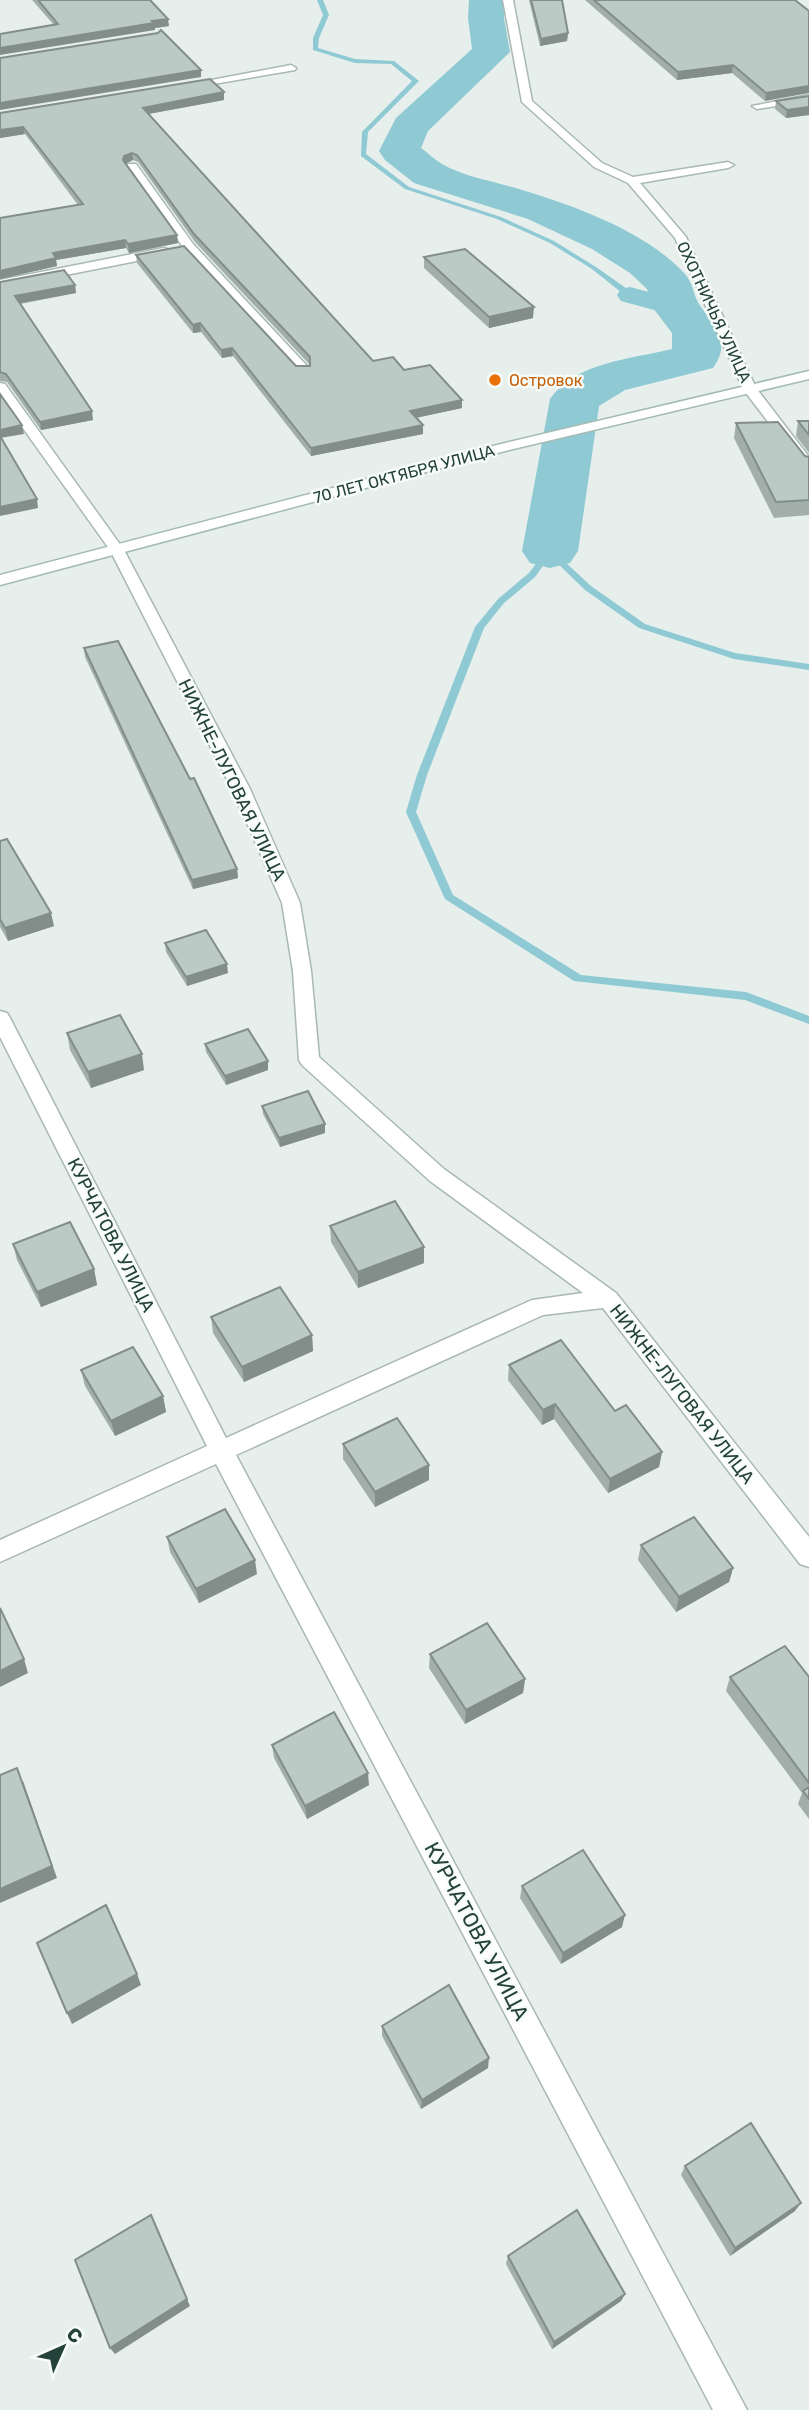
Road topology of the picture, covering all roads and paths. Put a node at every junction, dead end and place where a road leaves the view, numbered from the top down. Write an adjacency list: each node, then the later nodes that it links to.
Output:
1 (511, 1): 8 (street, ОХОТНИЧЬЯ УЛИЦА)
2 (291, 68): 3 (street)
3 (172, 88)
4 (809, 98): 5 (street)
5 (757, 106)
6 (727, 165): 8 (street)
7 (132, 166): 9 (street)
8 (632, 181): 14 (street, ОХОТНИЧЬЯ УЛИЦА)
9 (189, 247): 10 (street); 11 (street)
10 (0, 284)
11 (303, 370)
12 (809, 375): 14 (street, 70 ЛЕТ ОКТЯБРЯ УЛИЦА)
13 (0, 387): 16 (street, НИЖНЕ-ЛУГОВАЯ УЛИЦА)
14 (750, 389): 15 (street, ОХОТНИЧЬЯ УЛИЦА); 16 (street, 70 ЛЕТ ОКТЯБРЯ УЛИЦА)
15 (809, 466)
16 (117, 550): 17 (street, 70 ЛЕТ ОКТЯБРЯ УЛИЦА); 19 (street, НИЖНЕ-ЛУГОВАЯ УЛИЦА)
17 (0, 580)
18 (0, 1018): 20 (street, КУРЧАТОВА УЛИЦА)
19 (608, 1298): 20 (street); 22 (street, НИЖНЕ-ЛУГОВАЯ УЛИЦА)
20 (222, 1452): 21 (street); 23 (street, КУРЧАТОВА УЛИЦА)
21 (0, 1551)
22 (809, 1556)
23 (731, 2410)

